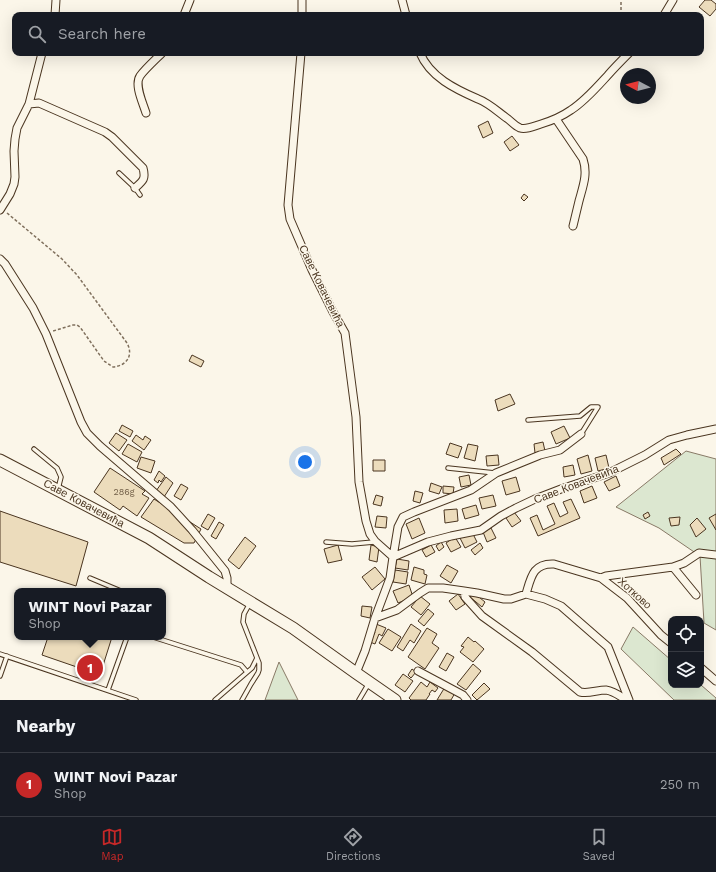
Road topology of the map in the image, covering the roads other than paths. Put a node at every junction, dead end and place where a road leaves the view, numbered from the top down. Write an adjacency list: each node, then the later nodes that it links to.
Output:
1 (56, 0): 6 (street)
2 (190, 0): 7 (street)
3 (302, 0): 8 (street)
4 (402, 0): 9 (street)
5 (673, 0): 10 (street)
6 (55, 12)
7 (185, 12)
8 (302, 12)
9 (405, 12)
10 (666, 12)
11 (41, 56): 16 (street)
12 (159, 56): 17 (street)
13 (300, 56): 34 (street, Саве Ковачевића)
14 (421, 56): 18 (street)
15 (626, 56): 18 (street)
16 (29, 104): 20 (street); 22 (street)
17 (146, 113)
18 (556, 119): 23 (street)
19 (119, 173): 20 (lane)
20 (135, 188): 21 (lane)
21 (140, 195)
22 (0, 209)
23 (573, 226)
24 (0, 259): 40 (street)
25 (528, 420): 27 (lane)
26 (716, 429): 36 (street, Саве Ковачевића)
27 (582, 434): 31 (street)
28 (34, 450): 32 (lane)
29 (0, 460): 32 (main road, Саве Ковачевића)
30 (448, 468): 31 (lane)
31 (496, 473): 36 (street)
32 (58, 490): 40 (main road, Саве Ковачевића)
33 (326, 542): 34 (lane)
34 (375, 542): 36 (street, Саве Ковачевића)
35 (716, 555): 37 (street, Хотково)
36 (393, 558): 46 (street)
37 (673, 567): 39 (street, Хотково); 44 (street)
38 (90, 578): 41 (lane)
39 (601, 578): 43 (street); 49 (street, Хотково)
40 (227, 587): 45 (main road, Саве Ковачевића)
41 (114, 588)
42 (464, 591): 43 (street); 46 (street); 69 (street)
43 (526, 594): 69 (street)
44 (696, 596)
45 (250, 602): 52 (lane); 56 (main road, Саве Ковачевића)
46 (375, 618): 56 (street)
47 (125, 640): 60 (lane)
48 (162, 640): 55 (lane)
49 (668, 641)
50 (0, 654): 51 (lane)
51 (7, 656): 57 (lane); 60 (lane)
52 (257, 658): 55 (lane); 65 (lane)
53 (418, 671): 68 (street)
54 (704, 671): 58 (street)
55 (247, 672): 64 (lane)
56 (356, 673): 59 (main road, Саве Ковачевића)
57 (0, 676)
58 (716, 681)
59 (369, 682): 66 (lane); 67 (main road, Саве Ковачевића)
60 (108, 690): 61 (lane)
61 (121, 695): 62 (lane); 63 (lane)
62 (119, 700)
63 (136, 700)
64 (215, 700)
65 (242, 700)
66 (359, 700)
67 (395, 700)
68 (467, 700)
69 (627, 700)

